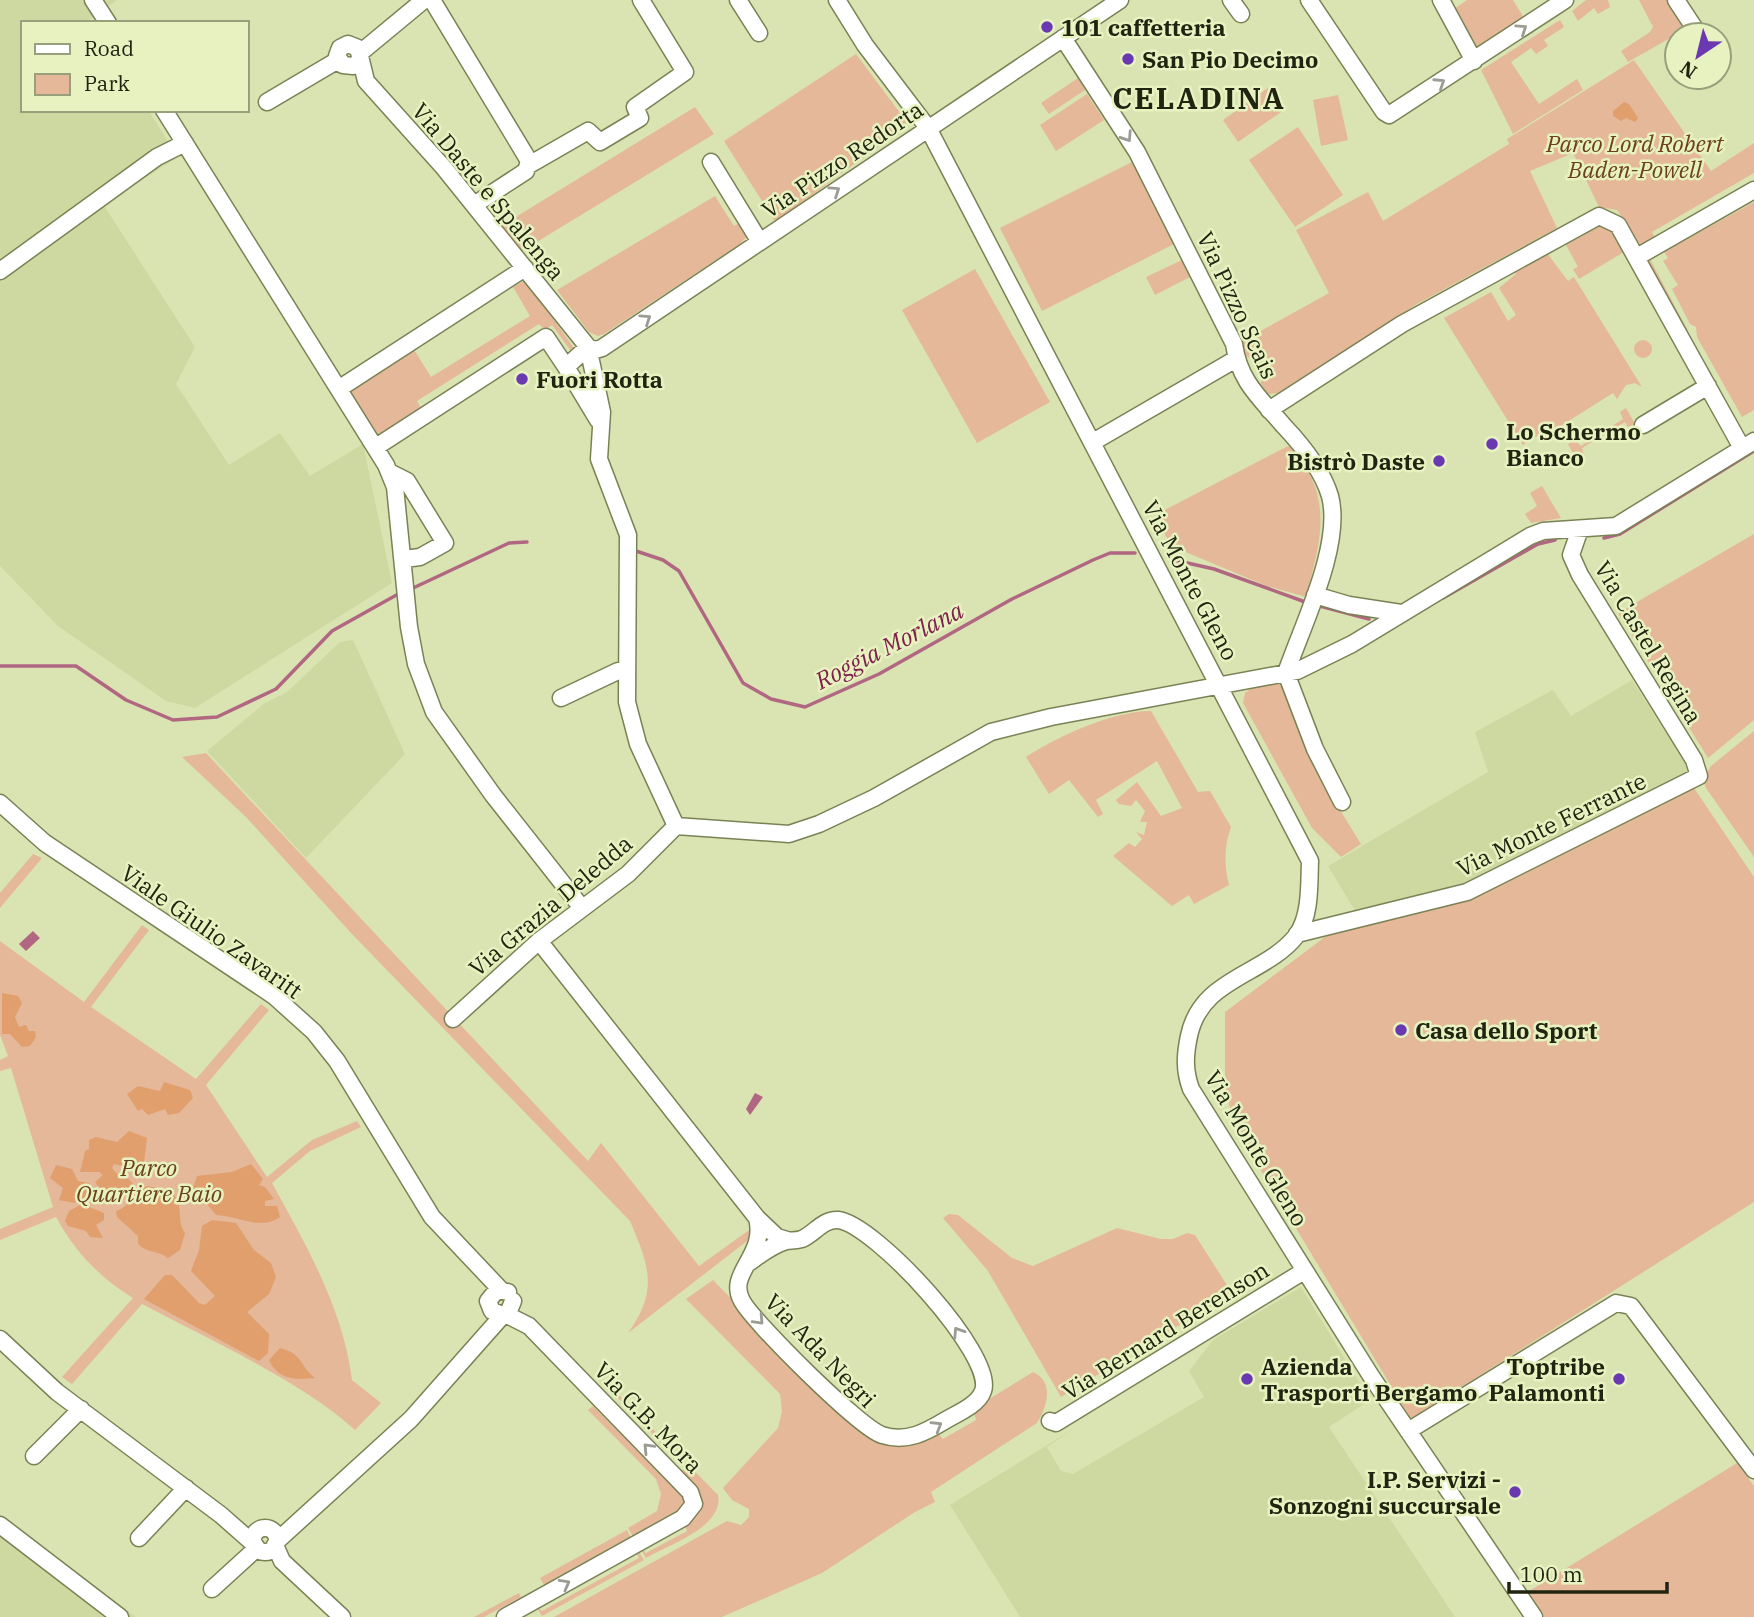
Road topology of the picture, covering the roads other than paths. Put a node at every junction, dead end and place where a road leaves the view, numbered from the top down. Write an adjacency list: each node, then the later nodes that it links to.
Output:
1 (93, 0): 14 (street)
2 (424, 0): 18 (street)
3 (432, 0): 25 (street)
4 (641, 0): 25 (street)
5 (738, 0): 16 (street)
6 (837, 0): 22 (street, Via Monte Gleno)
7 (1120, 0): 17 (street, Via Pizzo Redorta)
8 (1231, 0): 13 (street)
9 (1309, 0): 19 (street, one-way to 19)
10 (1441, 0): 19 (street)
11 (1565, 0): 19 (street, one-way to 11)
12 (1676, 0): 15 (street)
13 (1241, 14)
14 (106, 21)
15 (1690, 21)
16 (759, 33)
17 (1063, 38): 22 (street, Via Pizzo Redorta); 33 (street, Via Pizzo Scais, one-way to 33)
18 (360, 57): 20 (street); 27 (street, Via Daste e Spalenga)
19 (1474, 61)
20 (267, 102)
21 (165, 112): 23 (street)
22 (928, 128): 28 (street, Via Pizzo Redorta, one-way to 22); 40 (street, Via Monte Gleno)
23 (185, 143): 31 (street); 36 (street)
24 (711, 162): 28 (street)
25 (529, 165): 27 (street)
26 (1754, 190): 29 (street)
27 (474, 205): 30 (street, Via Daste e Spalenga)
28 (760, 242): 32 (street, Via Pizzo Redorta, one-way to 28)
29 (1637, 257): 35 (street); 37 (street)
30 (525, 268): 32 (street, Via Daste e Spalenga); 36 (street)
31 (0, 271)
32 (588, 347): 34 (street); 38 (street, Via Daste e Spalenga)
33 (1236, 359): 37 (street, Via Pizzo Scais); 40 (street)
34 (566, 367): 38 (street); 42 (street)
35 (1708, 386): 39 (street); 41 (street)
36 (340, 388): 42 (street)
37 (1269, 410): 46 (street, Via Pizzo Scais)
38 (601, 425): 48 (street, Via Daste e Spalenga)
39 (1643, 425)
40 (1093, 443): 50 (street, Via Monte Gleno)
41 (1748, 444): 44 (street)
42 (376, 447): 43 (street)
43 (388, 472): 45 (street); 45 (street)
44 (1580, 529): 47 (street); 52 (street, Via Castel Regina)
45 (404, 559): 56 (street)
46 (1312, 603): 47 (street); 49 (street)
47 (1401, 613): 49 (street)
48 (625, 672): 51 (street); 55 (street, Via Daste e Spalenga)
49 (1286, 673): 50 (street); 53 (street)
50 (1222, 687): 55 (street); 57 (street, Via Monte Gleno)
51 (561, 698)
52 (1699, 776): 57 (street, Via Monte Ferrante)
53 (1342, 802)
54 (0, 803): 64 (street, Viale Giulio Zavaritt)
55 (676, 826): 56 (street, Via Grazia Deledda)
56 (582, 908): 58 (street, Via Grazia Deledda)
57 (1297, 934): 63 (street, Via Monte Gleno)
58 (539, 941): 59 (street, Via Grazia Deledda); 60 (street)
59 (453, 1019)
60 (757, 1217): 61 (street); 62 (street, Via Ada Negri)
61 (787, 1240): 62 (street, Via Ada Negri); 62 (street, Via Ada Negri, one-way to 61)
62 (750, 1262)
63 (1304, 1271): 67 (street, Via Bernard Berenson); 68 (street, Via Monte Gleno)
64 (500, 1304): 74 (street); 78 (street, Via G.B. Mora, one-way to 64)
65 (0, 1339): 66 (street)
66 (81, 1409): 69 (street); 71 (street)
67 (1049, 1421)
68 (1408, 1431): 70 (street); 79 (street, Via Monte Gleno)
69 (34, 1456)
70 (1751, 1466)
71 (186, 1488): 73 (street); 74 (street)
72 (0, 1525): 77 (street)
73 (139, 1538)
74 (265, 1541): 75 (street); 76 (street)
75 (212, 1589)
76 (341, 1616)
77 (120, 1617)
78 (505, 1617)
79 (1534, 1617)

